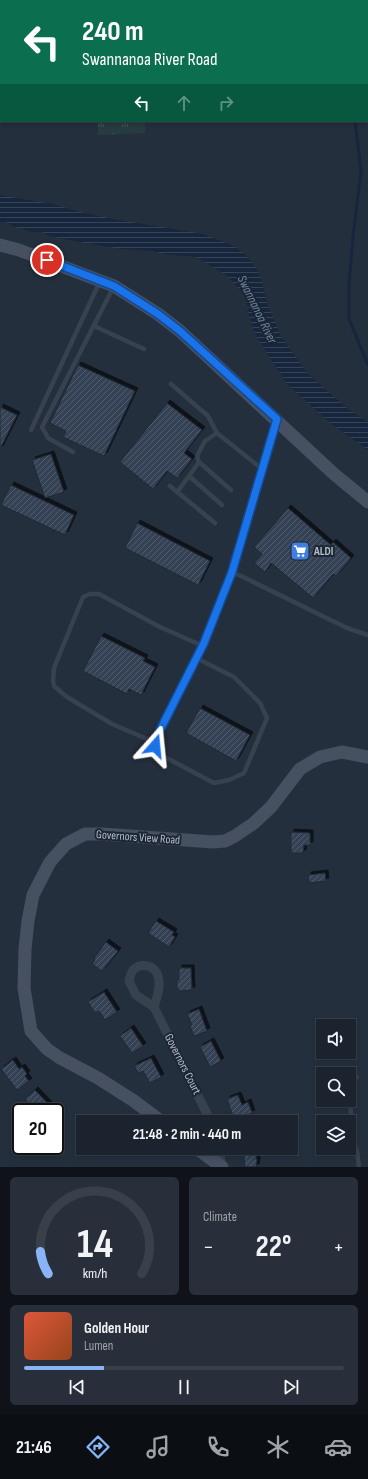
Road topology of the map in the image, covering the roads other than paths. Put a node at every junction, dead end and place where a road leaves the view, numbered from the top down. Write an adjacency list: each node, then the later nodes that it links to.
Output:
1 (0, 245): 2 (street)
2 (100, 280): 3 (street); 8 (lane)
3 (114, 286): 4 (lane); 7 (street)
4 (94, 326): 5 (lane); 10 (lane)
5 (144, 349)
6 (171, 384): 9 (lane)
7 (277, 419): 12 (lane); 17 (street)
8 (31, 430)
9 (217, 433): 11 (lane); 12 (lane)
10 (72, 452)
11 (199, 462): 13 (lane); 15 (lane)
12 (262, 469): 20 (lane)
13 (189, 476): 16 (lane); 18 (lane)
14 (170, 486): 16 (lane)
15 (231, 490)
16 (177, 492): 19 (lane)
17 (368, 502)
18 (222, 505)
19 (215, 523)
20 (232, 572): 21 (lane); 22 (lane)
21 (368, 635)
22 (203, 646): 23 (lane); 24 (lane)
23 (196, 658): 24 (lane); 24 (lane)
24 (154, 742)
25 (368, 757): 28 (street, Governors View Road)
26 (154, 1007): 29 (street, Governors Court)
27 (357, 1077): 33 (lane)
28 (153, 1115)
29 (208, 1115)
30 (206, 1155): 32 (street)
31 (220, 1155): 32 (street)
32 (222, 1167)
33 (359, 1167)

